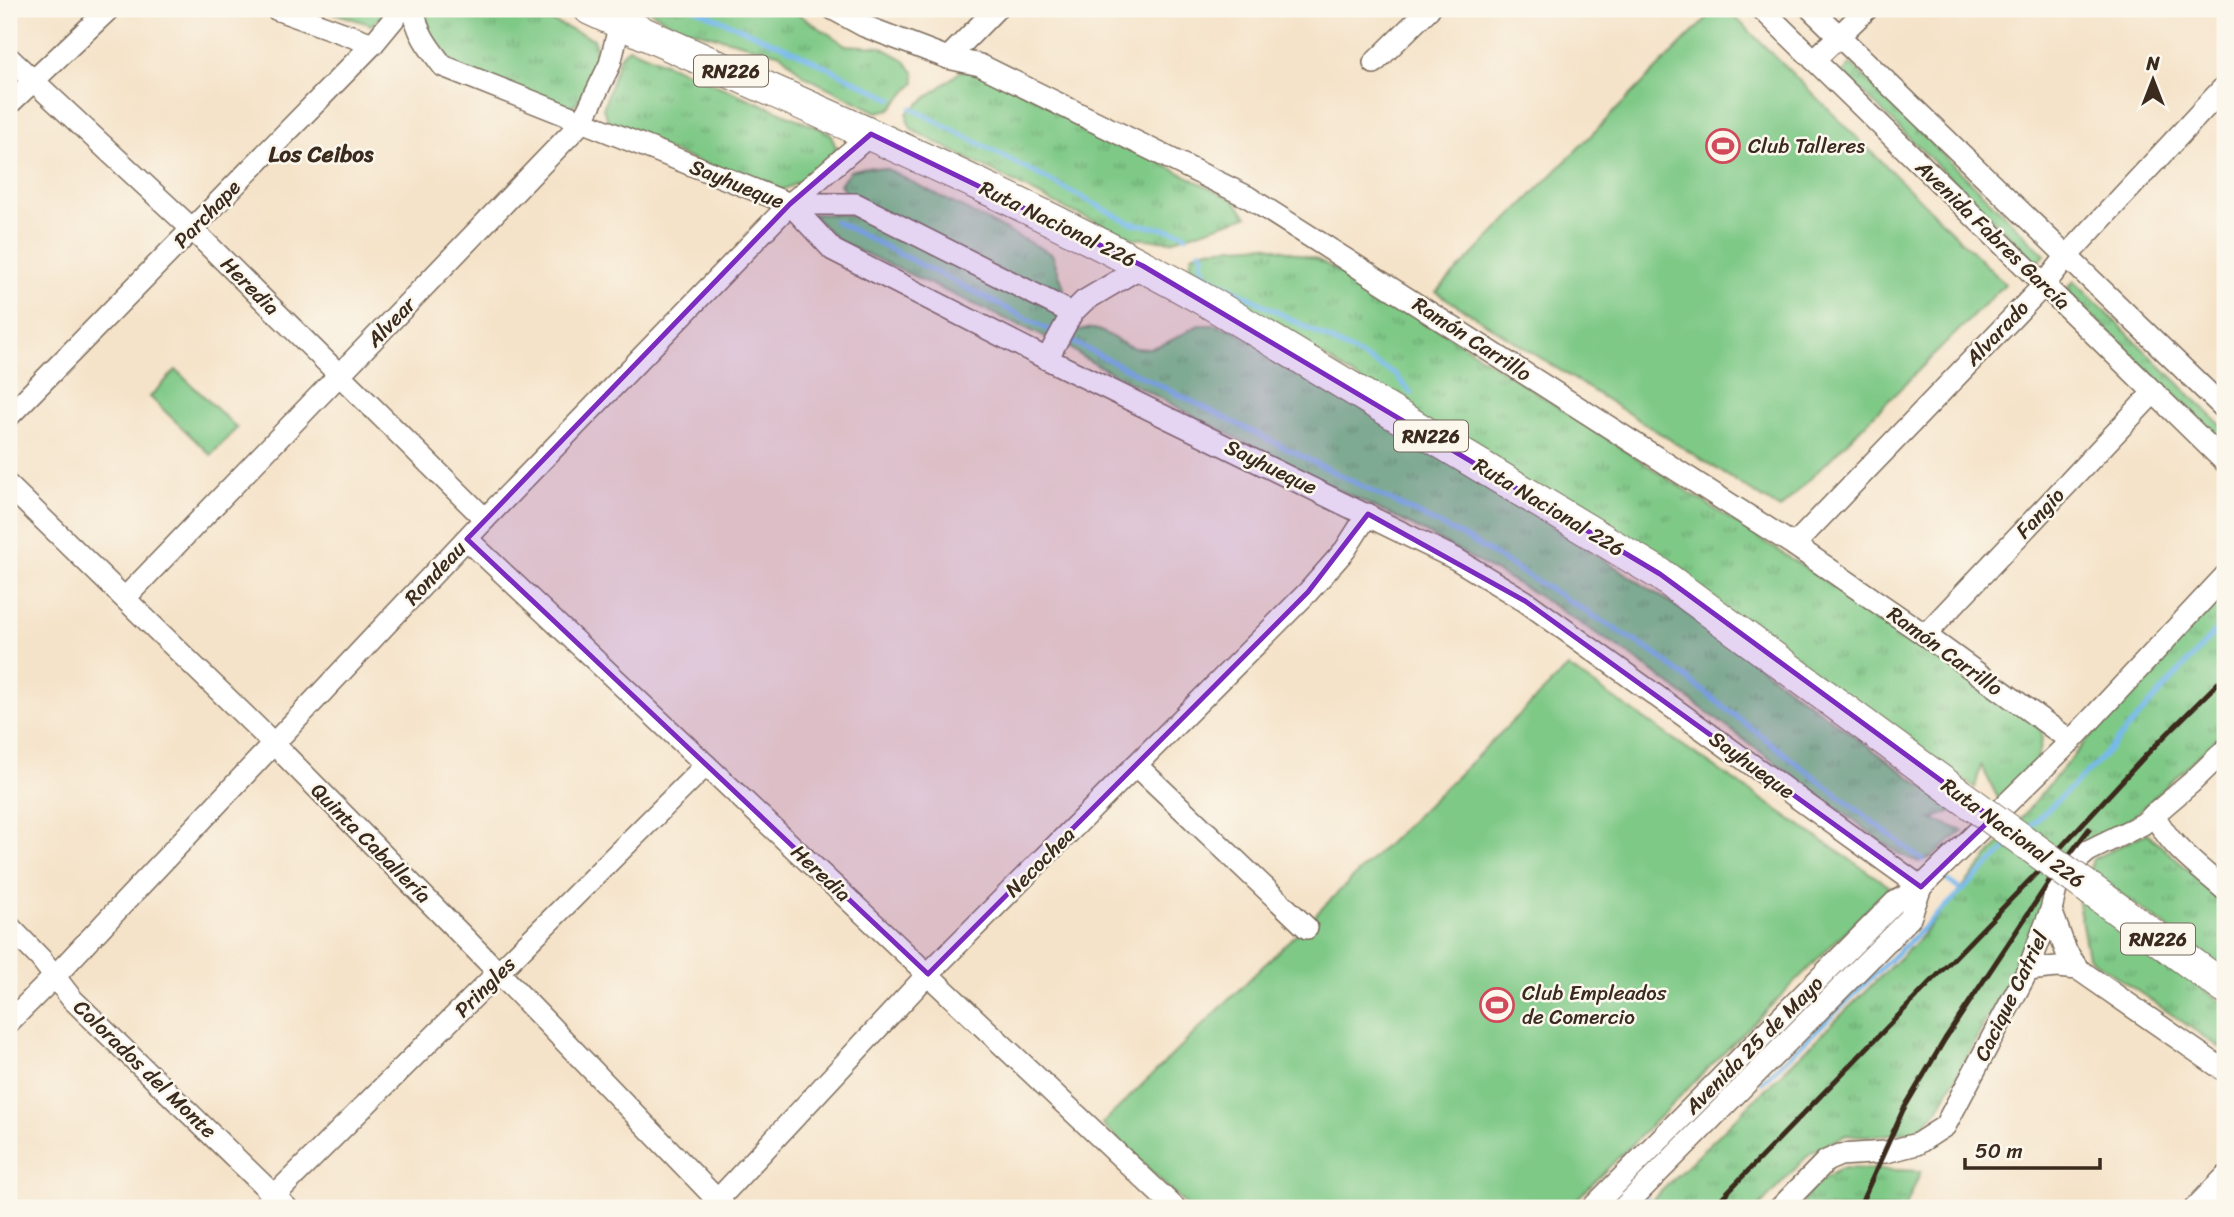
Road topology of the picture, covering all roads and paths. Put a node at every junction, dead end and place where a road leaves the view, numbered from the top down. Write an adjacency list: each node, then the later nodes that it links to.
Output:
1 (108, 9): 19 (street)
2 (276, 9): 14 (street)
3 (402, 9): 14 (street, Parchape)
4 (414, 9): 22 (street, Sayhueque)
5 (590, 9): 12 (highway, Ruta Nacional 226 / RN226)
6 (833, 9): 16 (street, Ramón Carrillo)
7 (996, 9): 16 (street)
8 (1429, 9): 18 (street)
9 (1762, 9): 17 (street, Avenida Fabres García)
10 (1811, 9): 13 (street, Avenida Fabres García)
11 (1867, 9): 13 (street)
12 (620, 23): 22 (street, Alvear); 23 (highway, Ruta Nacional 226 / RN226)
13 (1840, 37): 17 (street); 26 (street, Avenida Fabres García)
14 (373, 44): 25 (street, Parchape)
15 (9, 58): 19 (street, Heredia)
16 (948, 58): 40 (street, Ramón Carrillo)
17 (1814, 60): 28 (street, Avenida Fabres García)
18 (1374, 63)
19 (33, 80): 21 (street); 25 (street, Heredia)
20 (2225, 86): 26 (street, Alvarado)
21 (9, 104)
22 (582, 122): 24 (street, Sayhueque); 31 (street, Alvear)
23 (871, 134): 24 (street, Rondeau); 27 (highway, Ruta Nacional 226 / RN226)
24 (790, 204): 29 (street); 30 (street, Sayhueque); 38 (street, Rondeau)
25 (192, 229): 31 (street, Heredia); 34 (street, Parchape)
26 (2067, 256): 28 (street, Alvarado); 33 (street, Avenida Fabres García)
27 (1143, 266): 29 (street); 60 (highway, Ruta Nacional 226 / RN226, bridge)
28 (2044, 285): 32 (street, Avenida Fabres García); 40 (street, Alvarado)
29 (1072, 313): 30 (street)
30 (1047, 359): 37 (street, Sayhueque)
31 (340, 375): 38 (street, Heredia); 42 (street, Alvear)
32 (2154, 392): 35 (street, Avenida Fabres García); 43 (street, Fangio)
33 (2225, 410)
34 (9, 416)
35 (2225, 461)
36 (9, 486): 42 (street, Quinta Caballería)
37 (1368, 514): 48 (street, Necochea); 50 (street, Sayhueque)
38 (485, 519): 39 (street, Rondeau)
39 (467, 539): 45 (street, Rondeau); 47 (street, Heredia)
40 (1794, 545): 43 (street, Ramón Carrillo)
41 (2225, 576): 44 (street, Avenida 25 de Mayo)
42 (125, 598): 45 (street, Quinta Caballería)
43 (1925, 635): 44 (street, Ramón Carrillo)
44 (2071, 741): 50 (street, Avenida 25 de Mayo)
45 (274, 744): 57 (street, Quinta Caballería); 59 (street, Rondeau)
46 (2225, 750): 49 (street, Cacique Catriel)
47 (706, 765): 57 (street, Pringles); 58 (street, Heredia)
48 (1136, 765): 54 (street); 58 (street, Necochea)
49 (2154, 814): 51 (street); 52 (street, Cacique Catriel)
50 (1921, 887): 67 (street, Avenida 25 de Mayo); 68 (street, Avenida 25 de Mayo)
51 (2225, 890)
52 (2051, 910): 55 (street); 56 (street, Cacique Catriel)
53 (9, 926): 59 (street, Colorados del Monte)
54 (1307, 928)
55 (2078, 969): 56 (street); 62 (street)
56 (2028, 970): 69 (street, Cacique Catriel)
57 (499, 973): 65 (street, Pringles); 66 (street, Quinta Caballería)
58 (928, 974): 64 (street, Heredia); 66 (street, Necochea)
59 (55, 976): 61 (street, Rondeau); 65 (street, Colorados del Monte)
60 (2225, 988)
61 (9, 1022)
62 (2225, 1071)
63 (2225, 1177): 70 (street)
64 (1160, 1203)
65 (274, 1204)
66 (717, 1206)
67 (1592, 1208)
68 (1623, 1208)
69 (1780, 1208)
70 (2194, 1208)

